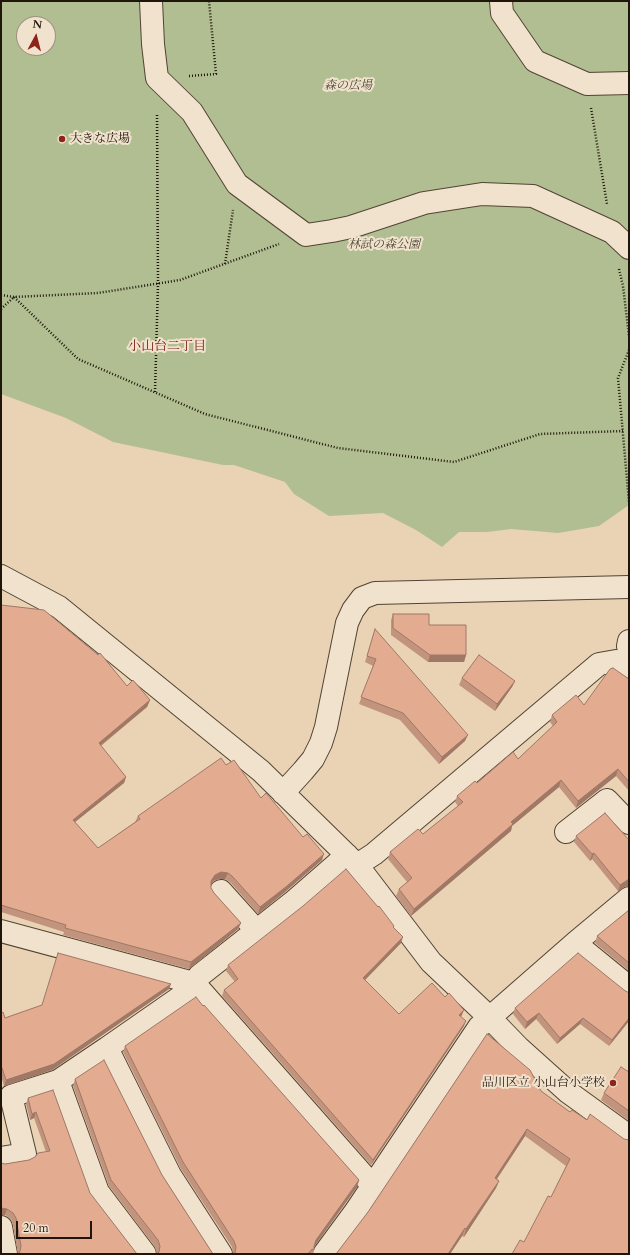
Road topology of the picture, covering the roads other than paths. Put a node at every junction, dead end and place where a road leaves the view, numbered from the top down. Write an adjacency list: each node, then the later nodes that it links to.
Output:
1 (151, 1): 4 (street)
2 (501, 1): 3 (street)
3 (629, 83)
4 (629, 248)
5 (1, 576): 10 (street)
6 (629, 587): 10 (street)
7 (629, 641): 8 (street)
8 (629, 650)
9 (629, 667): 13 (street)
10 (283, 793): 13 (street)
11 (629, 823): 12 (street)
12 (566, 832)
13 (352, 860): 17 (street); 21 (street)
14 (221, 891): 17 (street)
15 (629, 898): 18 (street)
16 (1, 931): 19 (street)
17 (257, 931): 19 (street)
18 (574, 943): 20 (street); 21 (street)
19 (194, 983): 22 (street); 26 (street)
20 (629, 987)
21 (489, 1017): 24 (street); 26 (street)
22 (107, 1048): 23 (street); 30 (street)
23 (58, 1081): 25 (street); 29 (street)
24 (629, 1136)
25 (1, 1158)
26 (372, 1185): 31 (street)
27 (1, 1227): 28 (street)
28 (6, 1254)
29 (144, 1254)
30 (220, 1254)
31 (324, 1254)

